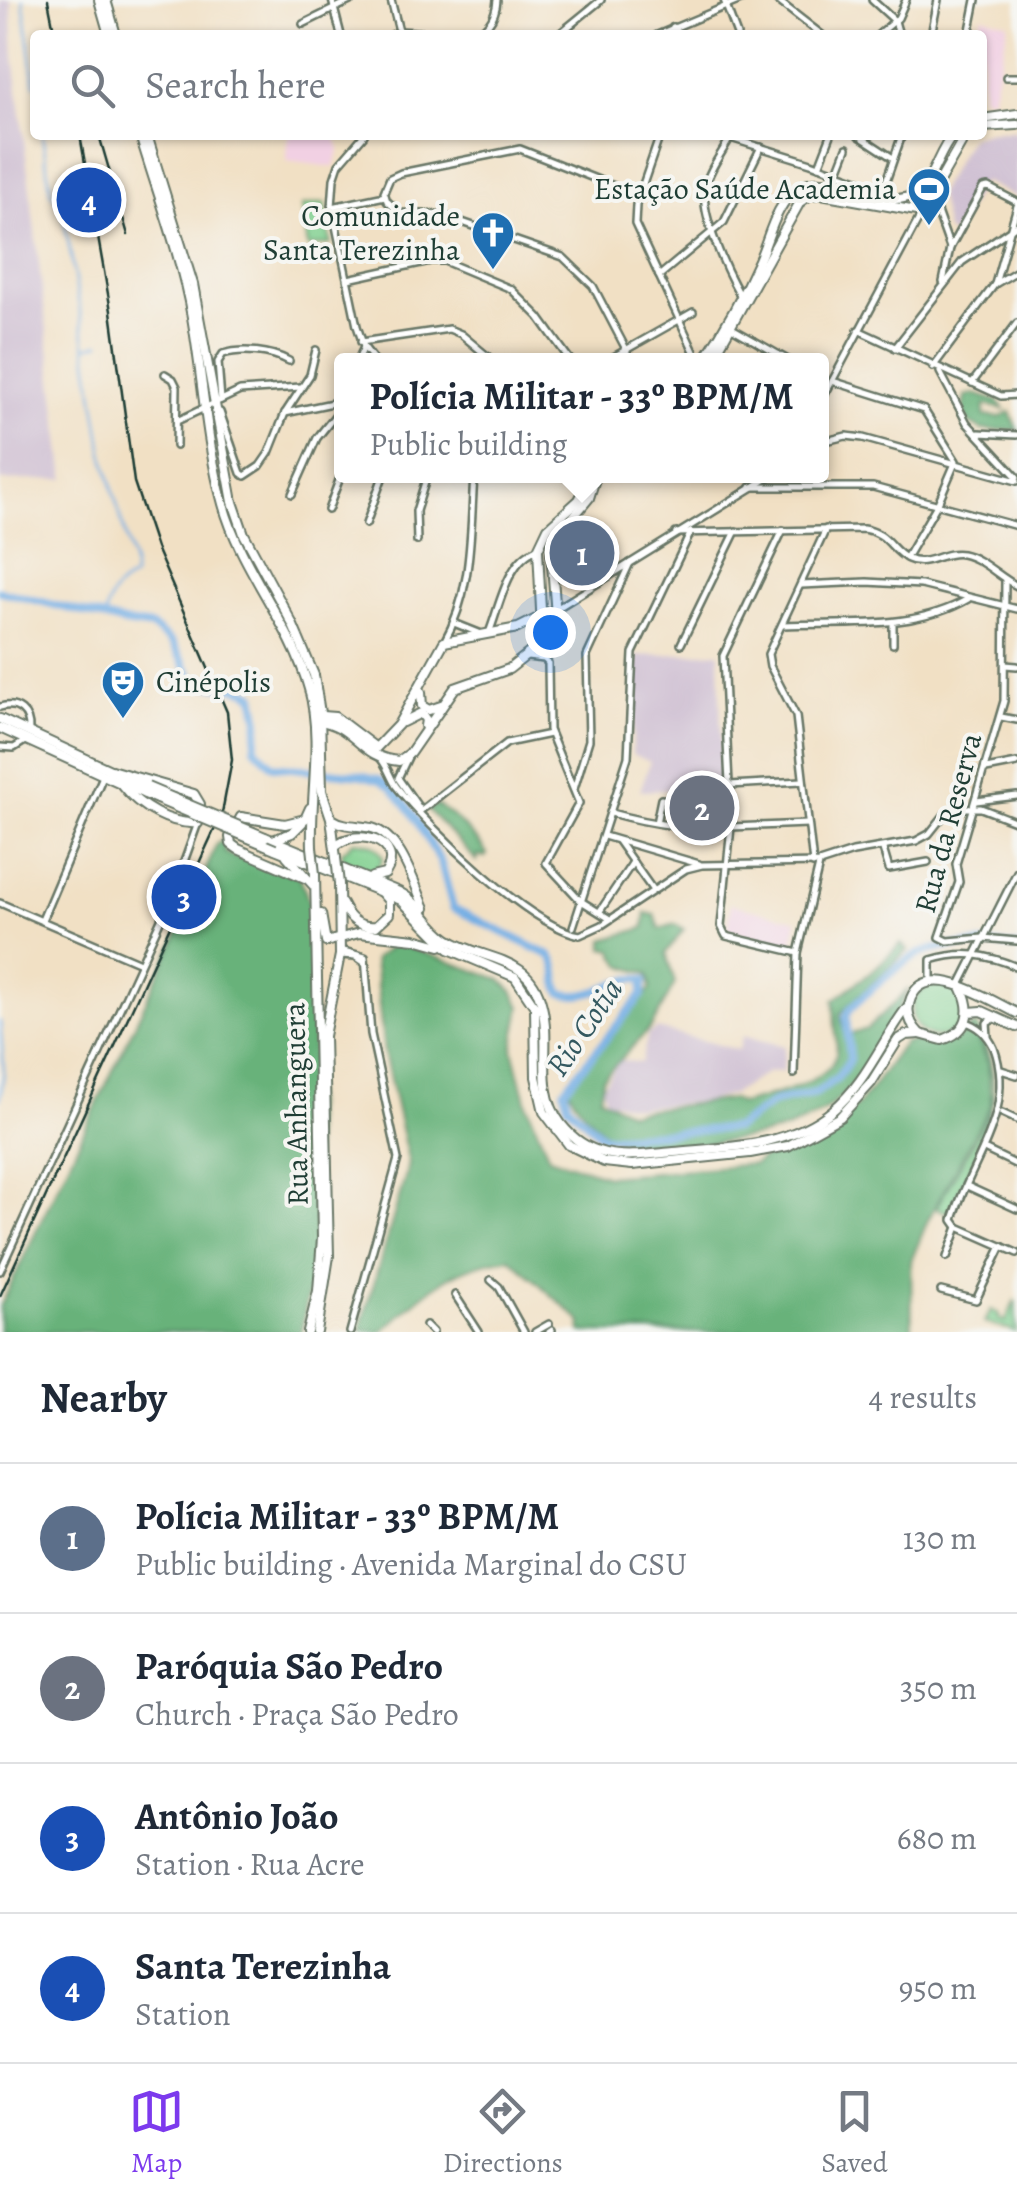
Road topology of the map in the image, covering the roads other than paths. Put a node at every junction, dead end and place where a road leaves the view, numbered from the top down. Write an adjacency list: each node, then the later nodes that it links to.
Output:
1 (102, 0): 18 (main road)
2 (332, 0): 14 (street)
3 (352, 0): 14 (street)
4 (391, 0): 20 (street)
5 (497, 0): 21 (street)
6 (601, 0): 22 (street)
7 (742, 0): 13 (street)
8 (776, 0): 26 (street)
9 (872, 0): 15 (street)
10 (906, 0): 15 (street)
11 (938, 0): 29 (street)
12 (976, 0): 30 (street)
13 (725, 3): 17 (street); 25 (street)
14 (335, 10): 16 (street); 19 (street)
15 (895, 21): 27 (street); 28 (street)
16 (303, 24)
17 (673, 27): 23 (street); 24 (street)
18 (111, 30)
19 (340, 30)
20 (399, 30)
21 (479, 30)
22 (564, 30)
23 (667, 30)
24 (676, 30)
25 (735, 30)
26 (815, 30)
27 (884, 30)
28 (898, 30)
29 (932, 30)
30 (970, 30)
31 (1006, 76): 32 (street)
32 (1017, 77)
33 (1017, 114): 34 (main road)
34 (987, 118)
35 (1017, 125): 36 (main road)
36 (987, 127)
37 (141, 140): 101 (main road)
38 (149, 140): 94 (main road)
39 (360, 140): 58 (street)
40 (658, 140): 55 (street)
41 (729, 140): 65 (street)
42 (737, 140): 48 (street)
43 (829, 140): 51 (street)
44 (866, 140): 50 (street)
45 (900, 140): 50 (street)
46 (949, 140): 53 (main road)
47 (963, 140): 56 (main road)
48 (762, 147): 51 (street); 65 (street)
49 (847, 148): 52 (street)
50 (895, 158): 52 (street)
51 (818, 166): 52 (street)
52 (841, 179): 53 (main road); 61 (main road)
53 (915, 194): 56 (main road); 60 (main road)
54 (385, 196): 55 (street); 58 (street); 81 (street)
55 (639, 196): 68 (street)
56 (929, 200): 60 (main road); 62 (street)
57 (1017, 204): 64 (street); 66 (street)
58 (332, 207): 69 (street)
59 (794, 210): 60 (main road); 61 (main road); 76 (main road)
60 (920, 211): 62 (street); 77 (street)
61 (778, 214): 72 (main road)
62 (938, 217): 66 (street)
63 (1017, 225): 64 (street)
64 (1008, 230): 70 (street); 71 (street)
65 (714, 231): 68 (street); 72 (street)
66 (950, 248): 71 (street)
67 (1017, 271): 70 (street)
68 (659, 276): 74 (street)
69 (348, 278): 78 (street); 85 (street)
70 (995, 284): 92 (street)
71 (942, 285): 79 (street)
72 (740, 295): 88 (main road)
73 (693, 312): 74 (street)
74 (679, 322): 81 (street); 87 (street)
75 (1017, 323): 97 (street)
76 (730, 327): 89 (main road); 90 (street)
77 (858, 330): 79 (street); 96 (street)
78 (362, 345): 82 (street); 83 (street); 84 (street)
79 (896, 348): 92 (street)
80 (316, 350): 98 (street)
81 (627, 350): 86 (street)
82 (360, 353)
83 (368, 353)
84 (484, 353)
85 (565, 353)
86 (621, 353)
87 (697, 353)
88 (705, 353)
89 (716, 353)
90 (776, 353)
91 (290, 361): 95 (street)
92 (936, 368): 97 (street); 106 (street)
93 (165, 374): 105 (street)
94 (209, 374): 95 (street); 101 (main road)
95 (219, 381): 101 (street)
96 (831, 383): 99 (street); 110 (street)
97 (972, 384): 100 (street)
98 (301, 387): 101 (street); 103 (street)
99 (829, 387)
100 (1017, 395)
101 (214, 405): 103 (street); 105 (street); 157 (main road); 162 (main road)
102 (334, 405): 103 (street)
103 (285, 413)
104 (334, 417): 120 (street)
105 (177, 421): 109 (street)
106 (976, 433): 107 (street); 111 (street)
107 (1017, 435)
108 (829, 440): 110 (street)
109 (176, 446)
110 (956, 464): 111 (street); 121 (street)
111 (1017, 479)
112 (338, 483): 122 (street)
113 (381, 483): 123 (street)
114 (425, 483): 133 (street)
115 (473, 483): 147 (street)
116 (589, 483): 124 (main road)
117 (592, 483): 131 (main road)
118 (759, 483): 119 (street)
119 (751, 488): 121 (street); 130 (street)
120 (292, 494)
121 (938, 503): 125 (street); 136 (street)
122 (328, 510)
123 (366, 524)
124 (550, 526): 131 (main road); 132 (main road)
125 (1017, 526)
126 (826, 529): 127 (street); 136 (street); 139 (street)
127 (782, 530): 128 (street); 183 (street)
128 (736, 531): 129 (street); 151 (street)
129 (691, 532): 130 (street); 190 (street)
130 (676, 533): 137 (street)
131 (560, 534): 134 (main road)
132 (543, 536): 134 (main road); 135 (main road)
133 (417, 541)
134 (554, 543): 143 (main road)
135 (538, 549): 145 (main road); 149 (street)
136 (906, 558): 138 (street)
137 (632, 560): 143 (street); 184 (street)
138 (1005, 580): 140 (street); 142 (street, Rua da Reserva)
139 (801, 584): 141 (street); 148 (street)
140 (1017, 586)
141 (968, 599): 142 (street); 146 (street)
142 (1005, 605): 144 (street); 154 (street, Rua da Reserva)
143 (556, 609): 145 (main road); 153 (main road)
144 (1017, 609)
145 (541, 617): 149 (main road); 153 (main road)
146 (893, 621): 148 (street); 152 (street)
147 (454, 623): 149 (street); 150 (street)
148 (782, 625): 180 (street)
149 (486, 633): 150 (main road)
150 (444, 642): 156 (main road)
151 (681, 644)
152 (893, 644)
153 (530, 655): 159 (main road); 167 (street)
154 (1005, 666): 155 (street); 160 (street, Rua da Reserva)
155 (1017, 666)
156 (422, 682): 159 (main road); 165 (main road)
157 (318, 696): 162 (main road); 164 (main road)
158 (0, 706): 168 (street)
159 (442, 706): 169 (main road)
160 (1001, 717): 163 (street); 178 (street, Rua da Reserva)
161 (0, 719): 168 (main road)
162 (317, 719): 164 (main road); 181 (main road, Rua Anhanguera)
163 (1017, 720)
164 (336, 721): 170 (main road); 175 (main road)
165 (398, 725): 169 (main road); 170 (main road)
166 (0, 728): 168 (main road)
167 (550, 734): 184 (street); 189 (street)
168 (27, 736): 172 (street); 179 (main road)
169 (419, 739): 173 (main road)
170 (384, 746): 175 (main road); 176 (main road)
171 (0, 747): 172 (street)
172 (10, 749): 174 (street)
173 (410, 753): 176 (main road); 189 (street)
174 (0, 758)
175 (381, 760): 176 (main road); 189 (street)
176 (399, 761)
177 (1017, 763): 178 (street)
178 (986, 769): 188 (street, Rua da Reserva)
179 (107, 773): 182 (main road); 185 (main road); 194 (main road); 221 (street)
180 (803, 781): 183 (street); 196 (street)
181 (318, 783): 187 (main road, Rua Anhanguera); 191 (main road, Rua Anhanguera)
182 (122, 784): 185 (main road); 194 (main road)
183 (730, 785): 197 (street)
184 (574, 789): 216 (street)
185 (146, 791): 202 (main road, bridge); 202 (main road, bridge)
186 (1017, 796): 188 (street)
187 (314, 799): 192 (main road); 199 (main road, Rua Anhanguera)
188 (975, 804): 193 (street); 204 (street); 224 (street, Rua da Reserva)
189 (420, 811): 220 (street)
190 (611, 813): 195 (street); 200 (street)
191 (332, 818): 198 (main road, Rua Anhanguera); 222 (main road)
192 (304, 819): 202 (main road); 212 (main road)
193 (1017, 822)
194 (198, 823): 232 (street)
195 (656, 823): 195 (street)
196 (809, 824): 197 (street); 207 (street)
197 (731, 827): 209 (street)
198 (333, 832): 199 (main road); 203 (main road, Rua Anhanguera)
199 (312, 835): 212 (main road, Rua Anhanguera, bridge)
200 (603, 835): 201 (street); 216 (street)
201 (616, 838): 205 (street); 208 (street)
202 (274, 844): 211 (main road); 212 (main road); 214 (main road)
203 (335, 846): 211 (main road); 217 (main road, Rua Anhanguera, bridge)
204 (882, 848): 206 (street); 207 (street)
205 (633, 862): 213 (street); 219 (street)
206 (928, 862)
207 (816, 864): 209 (street); 231 (street)
208 (702, 865): 209 (street); 213 (street)
209 (727, 866): 231 (street)
210 (1017, 872): 224 (street)
211 (359, 874): 222 (main road)
212 (314, 878): 215 (main road, Rua Anhanguera)
213 (652, 889): 220 (street)
214 (379, 890): 217 (main road); 228 (main road)
215 (318, 896): 227 (main road); 262 (main road, Rua Anhanguera)
216 (581, 900): 219 (street); 223 (street)
217 (340, 901): 225 (main road, Rua Anhanguera)
218 (0, 902): 221 (street)
219 (600, 910): 220 (street)
220 (610, 919)
221 (42, 920): 232 (street)
222 (433, 926): 236 (main road)
223 (573, 927)
224 (982, 938): 226 (street); 229 (street)
225 (340, 940): 227 (main road); 228 (main road); 230 (main road, Rua Anhanguera)
226 (1017, 941)
227 (326, 942): 230 (main road)
228 (449, 949): 241 (main road)
229 (976, 950): 233 (street); 234 (street); 235 (street)
230 (340, 952): 263 (main road, Rua Anhanguera); 264 (street)
231 (798, 953): 244 (street)
232 (140, 963): 256 (street)
233 (1017, 967)
234 (932, 980): 235 (main road); 236 (main road)
235 (961, 988): 237 (main road); 238 (main road)
236 (909, 1005): 241 (main road)
237 (1017, 1013)
238 (968, 1017): 239 (main road); 241 (main road); 242 (street)
239 (997, 1018): 240 (main road); 242 (street)
240 (1017, 1027)
241 (920, 1034)
242 (988, 1039): 243 (street)
243 (1001, 1070): 245 (street); 246 (street)
244 (794, 1074)
245 (1017, 1075)
246 (1002, 1114): 247 (street); 248 (street)
247 (1017, 1120)
248 (986, 1150): 249 (street); 250 (street)
249 (1017, 1165)
250 (967, 1186): 251 (street); 252 (street)
251 (1017, 1209)
252 (958, 1227): 253 (street); 255 (street)
253 (1002, 1246): 254 (street); 258 (street)
254 (1017, 1253)
255 (947, 1257)
256 (0, 1271)
257 (490, 1280): 267 (street)
258 (941, 1291)
259 (455, 1296): 266 (street)
260 (426, 1325): 265 (street)
261 (550, 1329): 268 (street)
262 (308, 1332)
263 (317, 1332)
264 (350, 1332)
265 (433, 1332)
266 (479, 1332)
267 (524, 1332)
268 (535, 1332)

